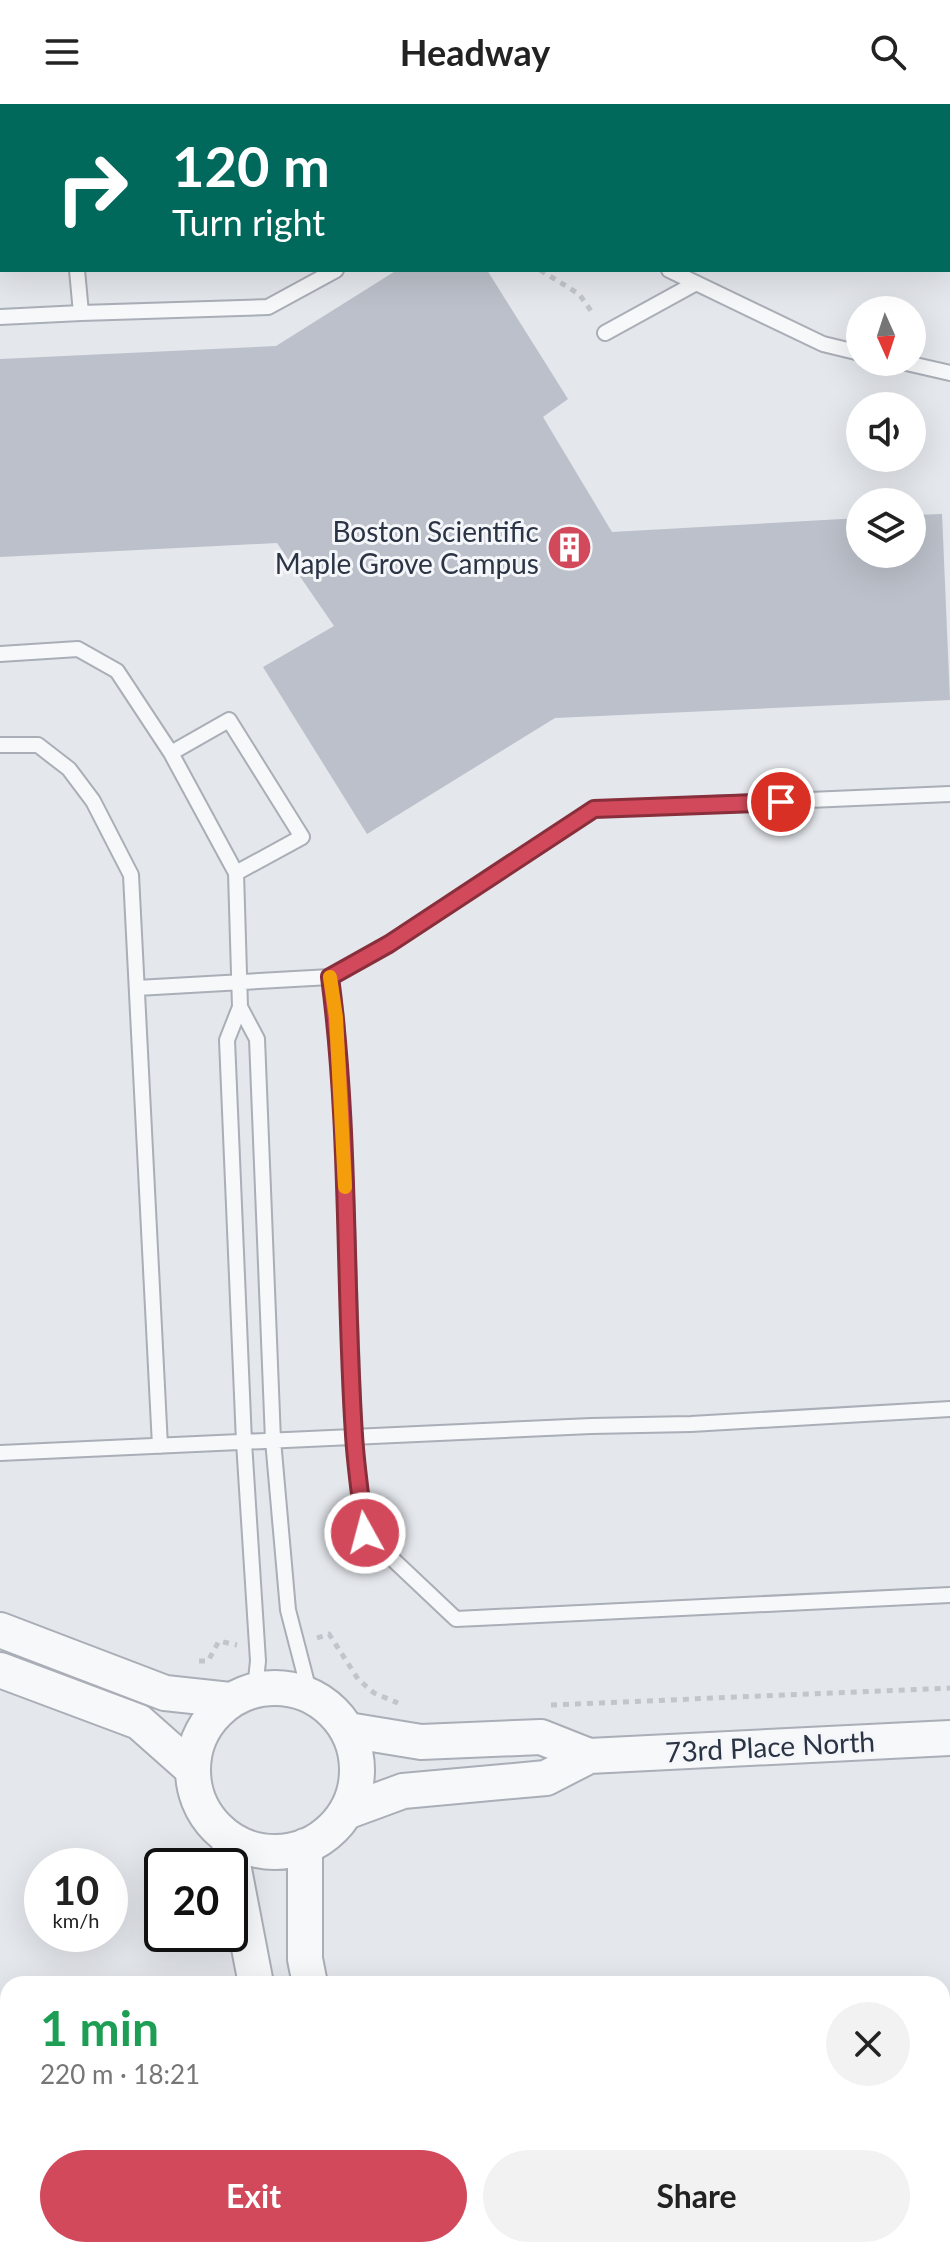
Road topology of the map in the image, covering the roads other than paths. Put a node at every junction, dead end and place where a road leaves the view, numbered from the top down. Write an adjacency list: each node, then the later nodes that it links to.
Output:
1 (77, 272): 5 (lane)
2 (332, 272): 5 (lane)
3 (673, 272): 4 (lane)
4 (696, 283): 7 (lane); 8 (lane)
5 (81, 313): 6 (lane)
6 (0, 317)
7 (605, 333)
8 (846, 350)
9 (926, 368): 10 (lane)
10 (950, 373)
11 (0, 654): 13 (lane)
12 (0, 745): 18 (lane)
13 (171, 753): 15 (lane); 15 (lane)
14 (950, 794): 16 (lane)
15 (236, 873): 17 (lane)
16 (330, 977): 17 (lane); 21 (lane)
17 (239, 980): 18 (lane); 19 (lane)
18 (137, 988): 24 (lane)
19 (240, 1007): 22 (lane); 23 (lane)
20 (950, 1409): 21 (lane)
21 (354, 1437): 22 (lane); 26 (lane)
22 (273, 1440): 23 (lane); 30 (lane)
23 (244, 1442): 24 (lane); 29 (lane)
24 (160, 1446): 25 (lane)
25 (0, 1453)
26 (950, 1595)
27 (0, 1630): 29 (street)
28 (0, 1670): 34 (street)
29 (243, 1695): 30 (street); 34 (street)
30 (310, 1695): 31 (street)
31 (348, 1730): 33 (street, 73rd Place North); 35 (street)
32 (950, 1738): 33 (street, 73rd Place North)
33 (589, 1756): 35 (street, 73rd Place North)
34 (192, 1769): 36 (street)
35 (346, 1812): 37 (street)
36 (228, 1838): 37 (street); 38 (street)
37 (305, 1846): 39 (street)
38 (254, 1976)
39 (308, 1976)

